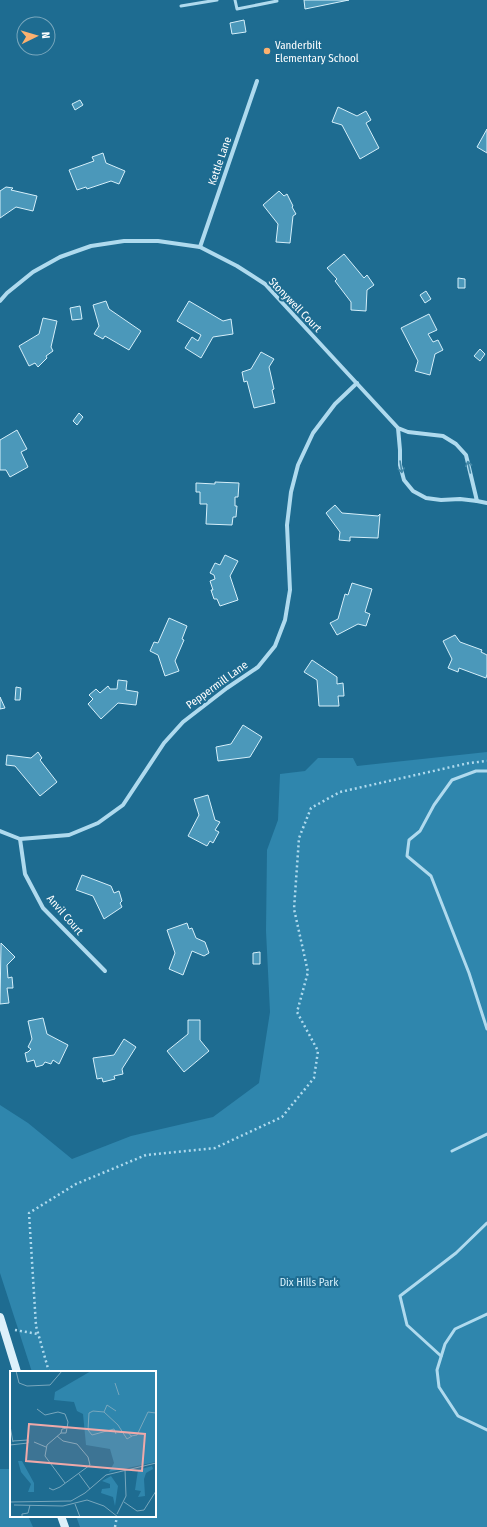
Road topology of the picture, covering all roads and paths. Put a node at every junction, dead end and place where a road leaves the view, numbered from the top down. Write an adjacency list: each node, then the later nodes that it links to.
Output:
1 (218, 0): 4 (lane)
2 (235, 0): 3 (lane)
3 (276, 0)
4 (181, 6)
5 (257, 81): 6 (street, Kettle Lane)
6 (200, 247): 7 (street, Stonywell Court); 8 (street, Stonywell Court)
7 (0, 301)
8 (357, 383): 9 (street, Stonywell Court); 15 (street, Peppermill Lane)
9 (398, 428): 10 (street, one-way to 9); 10 (street, one-way to 10)
10 (478, 501): 11 (street)
11 (487, 503)
12 (487, 761): 24 (path)
13 (487, 771): 17 (lane)
14 (0, 831): 15 (street, Peppermill Lane)
15 (20, 839): 16 (street, Anvil Court)
16 (105, 971)
17 (487, 1030)
18 (487, 1134): 19 (lane)
19 (452, 1151)
20 (487, 1223): 25 (lane)
21 (487, 1314): 25 (lane)
22 (0, 1317): 23 (main road)
23 (4, 1329): 24 (path); 26 (main road)
24 (38, 1334): 27 (path)
25 (441, 1356): 28 (lane)
26 (17, 1371)
27 (49, 1371)
28 (487, 1430)
29 (61, 1517): 31 (main road)
30 (117, 1517): 32 (path)
31 (65, 1527)
32 (115, 1527)

